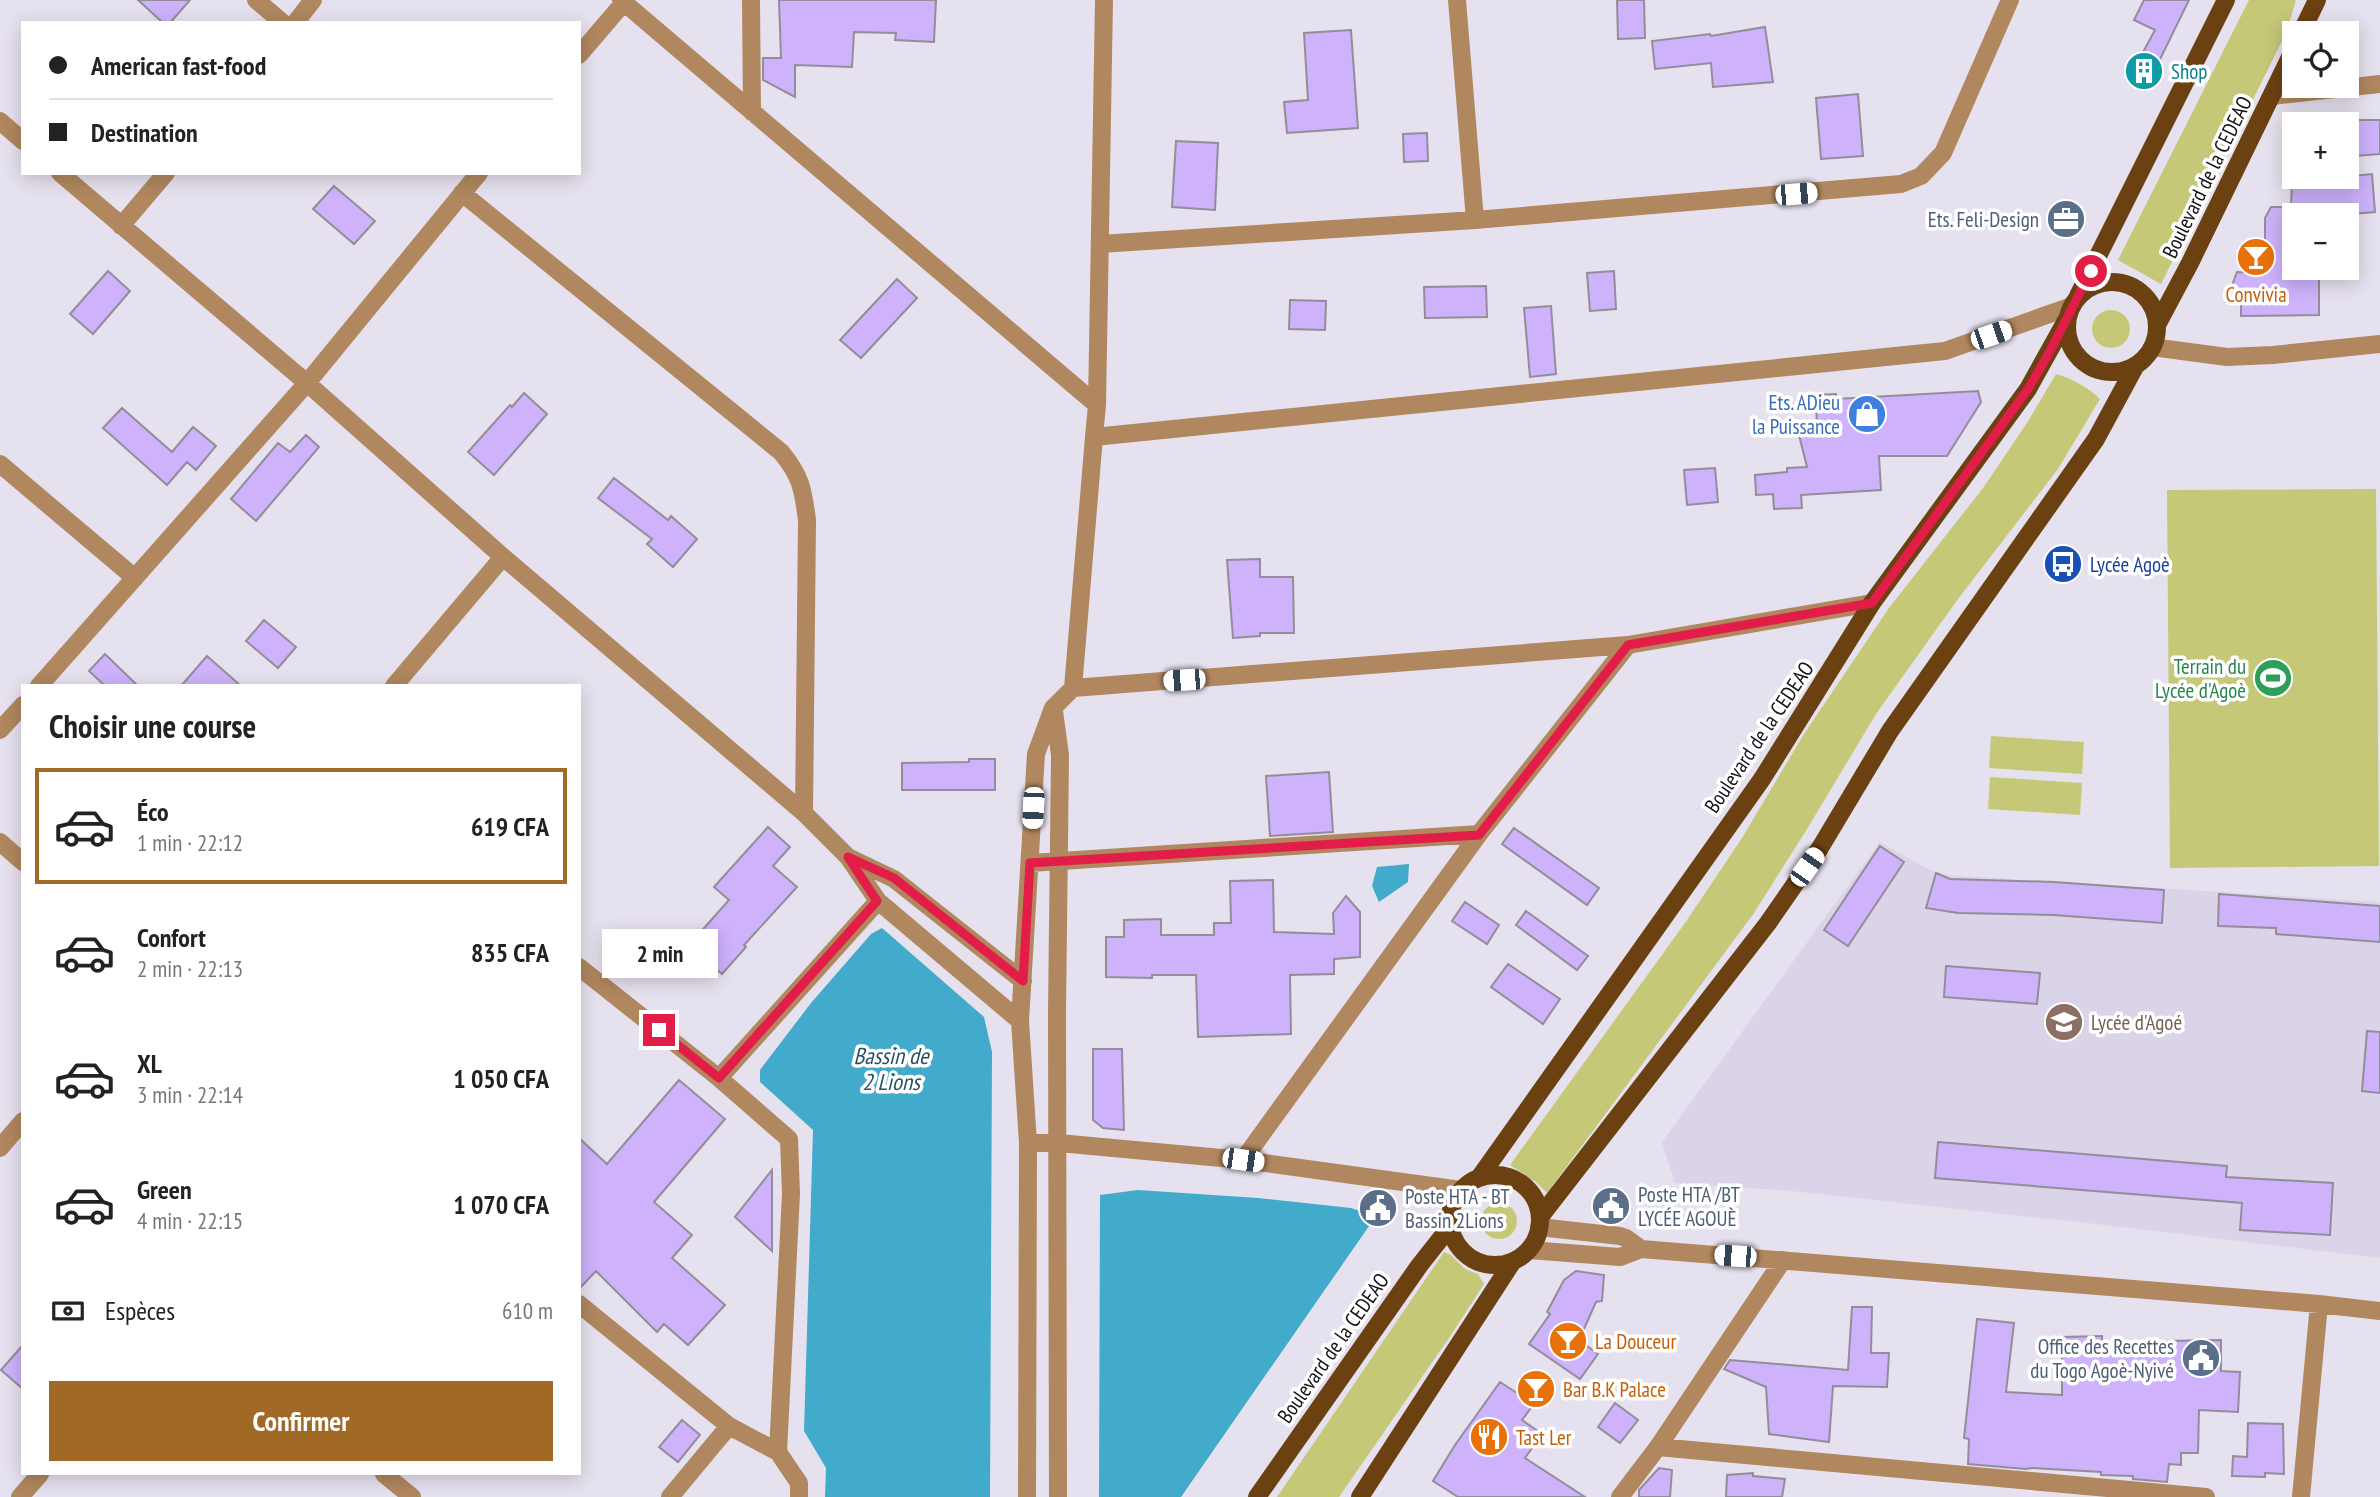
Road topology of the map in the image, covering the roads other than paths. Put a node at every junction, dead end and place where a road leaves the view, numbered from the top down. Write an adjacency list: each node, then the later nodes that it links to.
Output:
1 (256, 0): 10 (street)
2 (313, 0): 11 (street)
3 (751, 0): 17 (street)
4 (1104, 0): 26 (street)
5 (1457, 0): 24 (street)
6 (2010, 0): 24 (street)
7 (2226, 0): 27 (main road, Boulevard de la CEDEAO)
8 (2317, 0): 12 (main road)
9 (623, 1): 13 (street); 17 (street)
10 (281, 21)
11 (297, 21)
12 (2307, 21)
13 (581, 53)
14 (2282, 74): 16 (main road, Boulevard de la CEDEAO)
15 (2380, 84): 16 (street)
16 (2272, 96): 28 (main road, Boulevard de la CEDEAO)
17 (752, 112): 33 (street)
18 (0, 121): 19 (street)
19 (21, 139)
20 (62, 175): 25 (street)
21 (164, 175): 25 (street)
22 (477, 175): 23 (street)
23 (462, 193): 32 (street); 46 (street)
24 (1475, 220): 26 (street)
25 (121, 226): 32 (street)
26 (1100, 244): 33 (street)
27 (2073, 306): 28 (main road); 31 (main road); 34 (street); 38 (main road, Boulevard de la CEDEAO)
28 (2157, 325): 30 (main road)
29 (2380, 344): 30 (street)
30 (2152, 347): 31 (main road)
31 (2136, 365): 65 (main road)
32 (307, 383): 36 (street); 37 (street)
33 (1097, 405): 34 (street)
34 (1094, 437): 42 (street)
35 (0, 464): 37 (street)
36 (503, 557): 41 (street); 46 (street)
37 (135, 578): 40 (street)
38 (1872, 603): 39 (street); 63 (main road, Boulevard de la CEDEAO)
39 (1628, 645): 42 (street); 47 (street)
40 (41, 684)
41 (396, 684)
42 (1073, 688): 44 (street)
43 (21, 707): 45 (street)
44 (1053, 708): 51 (street); 52 (street)
45 (0, 730)
46 (804, 813): 49 (street)
47 (1479, 835): 51 (street); 62 (street)
48 (0, 842): 50 (street)
49 (848, 857): 53 (street); 55 (street)
50 (21, 860)
51 (1058, 862): 52 (street); 60 (street)
52 (1030, 863): 55 (street)
53 (877, 901): 56 (street); 57 (street)
54 (581, 969): 57 (street)
55 (1023, 981): 56 (street)
56 (1020, 1021): 59 (street)
57 (719, 1078): 76 (street)
58 (21, 1124): 61 (street)
59 (1028, 1143): 60 (street); 83 (street)
60 (1059, 1143): 62 (street); 84 (street)
61 (0, 1148)
62 (1243, 1160): 64 (street)
63 (1479, 1178): 64 (main road); 65 (main road)
64 (1461, 1190): 66 (main road)
65 (1540, 1222): 67 (street); 68 (main road)
66 (1450, 1228): 70 (main road); 85 (main road, Boulevard de la CEDEAO)
67 (1641, 1249): 68 (street); 69 (street)
68 (1529, 1250): 70 (main road)
69 (1783, 1259): 71 (street); 75 (street)
70 (1513, 1261): 86 (main road)
71 (2319, 1304): 73 (street); 89 (street)
72 (581, 1306): 74 (street)
73 (2380, 1311)
74 (729, 1426): 76 (street); 81 (street)
75 (1658, 1447): 87 (street); 88 (street)
76 (778, 1452): 82 (street)
77 (39, 1475): 79 (street)
78 (385, 1475): 80 (street)
79 (20, 1497)
80 (412, 1497)
81 (670, 1497)
82 (799, 1497)
83 (1027, 1497)
84 (1058, 1497)
85 (1257, 1497)
86 (1360, 1497)
87 (1620, 1497)
88 (2206, 1497)
89 (2301, 1497)

